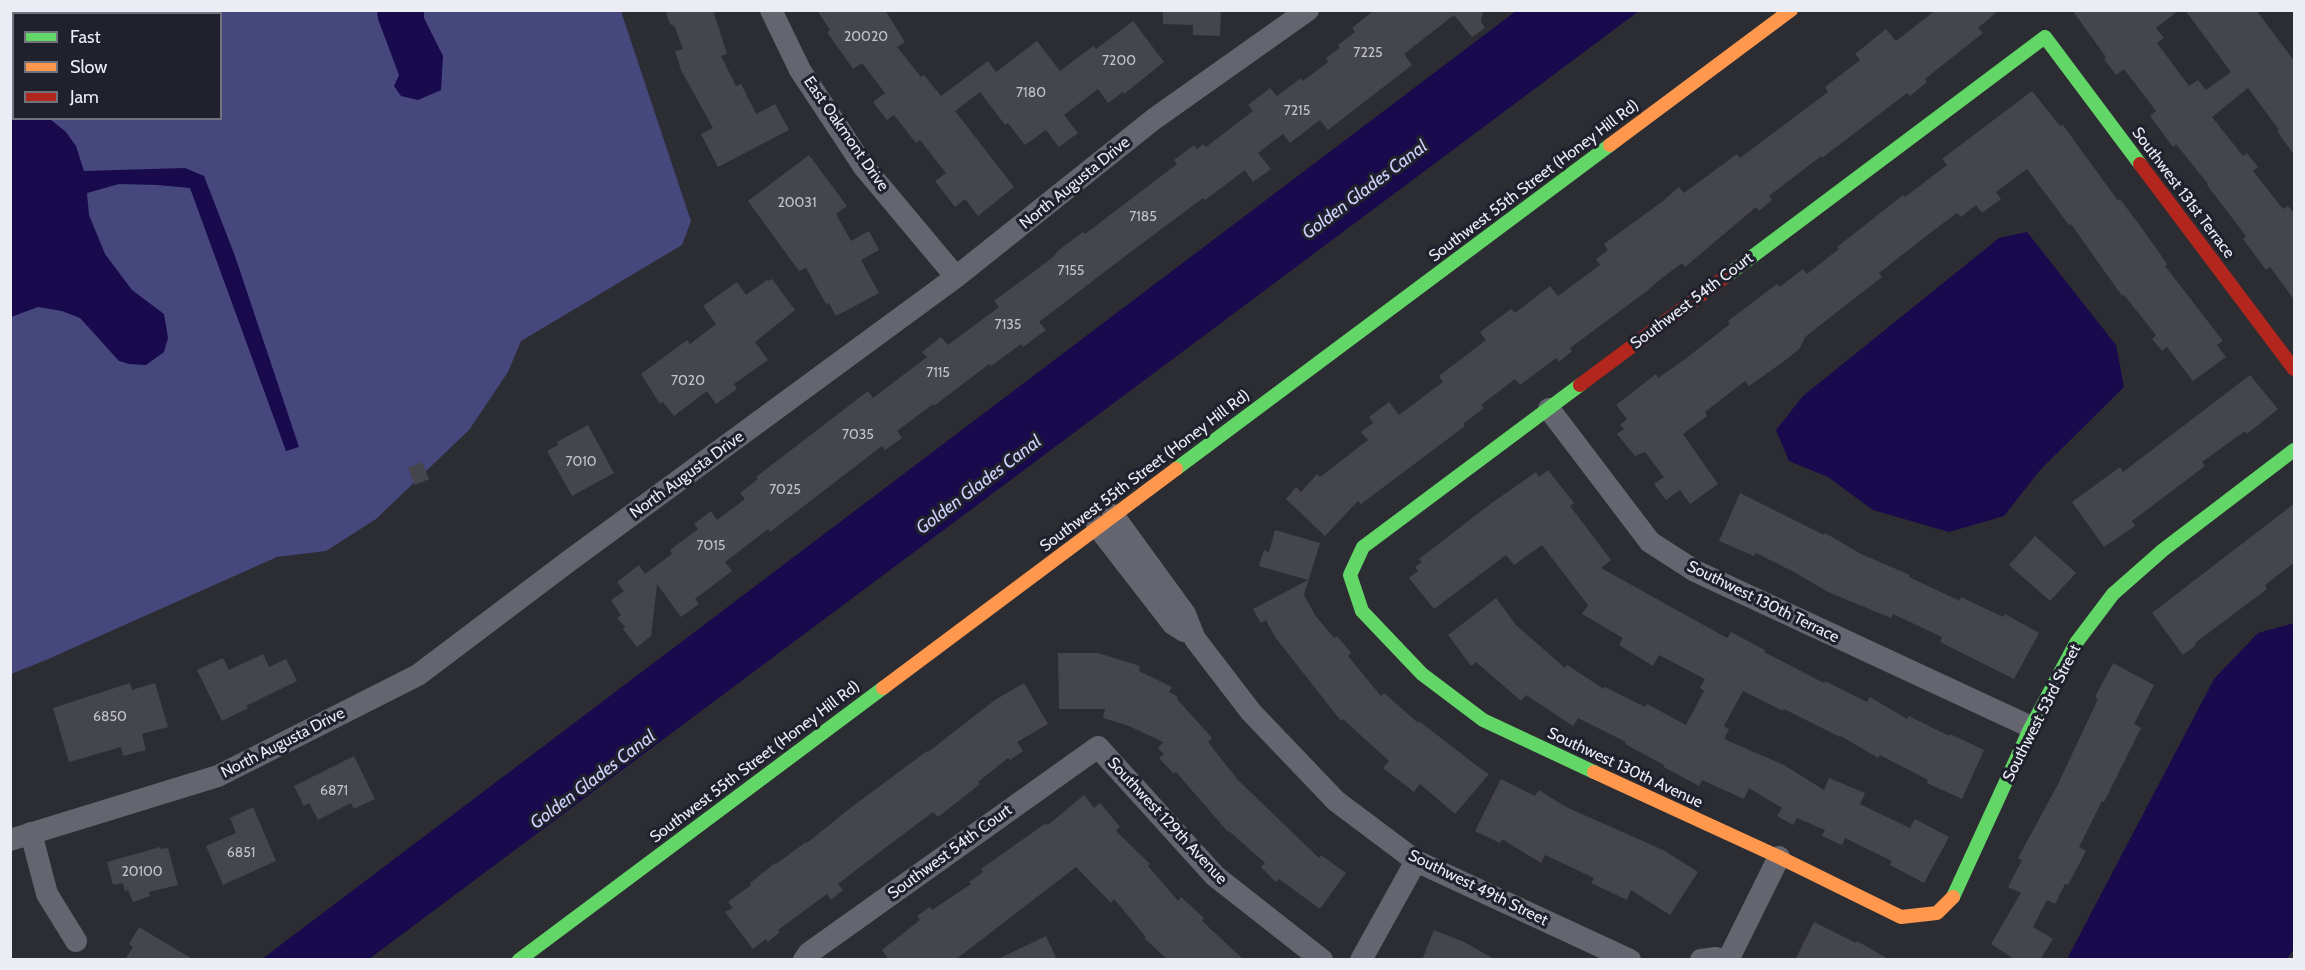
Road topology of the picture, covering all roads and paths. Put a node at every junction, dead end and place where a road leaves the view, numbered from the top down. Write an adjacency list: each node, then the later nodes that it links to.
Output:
1 (771, 10): 5 (street, East Oakmont Drive)
2 (1308, 10): 5 (street, North Augusta Drive)
3 (1791, 10): 9 (street, Southwest 55th Street (Honey Hill Rd))
4 (2045, 37): 6 (street, Southwest 131st Terrace); 7 (street, Southwest 54th Court)
5 (956, 277): 13 (street, North Augusta Drive)
6 (2295, 369)
7 (1549, 409): 10 (street, Southwest 54th Court); 11 (street, Southwest 130th Terrace)
8 (2295, 450): 11 (street, Southwest 53rd Street)
9 (1105, 521): 15 (street, Southwest 49th Street); 18 (street, Southwest 55th Street (Honey Hill Rd))
10 (1350, 575): 14 (street, Southwest 130th Avenue)
11 (2031, 727): 16 (street, Southwest 53rd Street)
12 (1098, 747): 19 (street, Southwest 54th Court); 20 (street, Southwest 129th Avenue)
13 (21, 837): 17 (street)
14 (1779, 857): 16 (street, Southwest 130th Avenue); 25 (street)
15 (1416, 861): 21 (street); 22 (street, Southwest 49th Street)
16 (1937, 913)
17 (76, 941)
18 (519, 960)
19 (804, 960)
20 (1323, 960)
21 (1361, 960)
22 (1630, 960)
23 (1701, 960): 24 (street)
24 (1721, 960)
25 (1728, 960)

